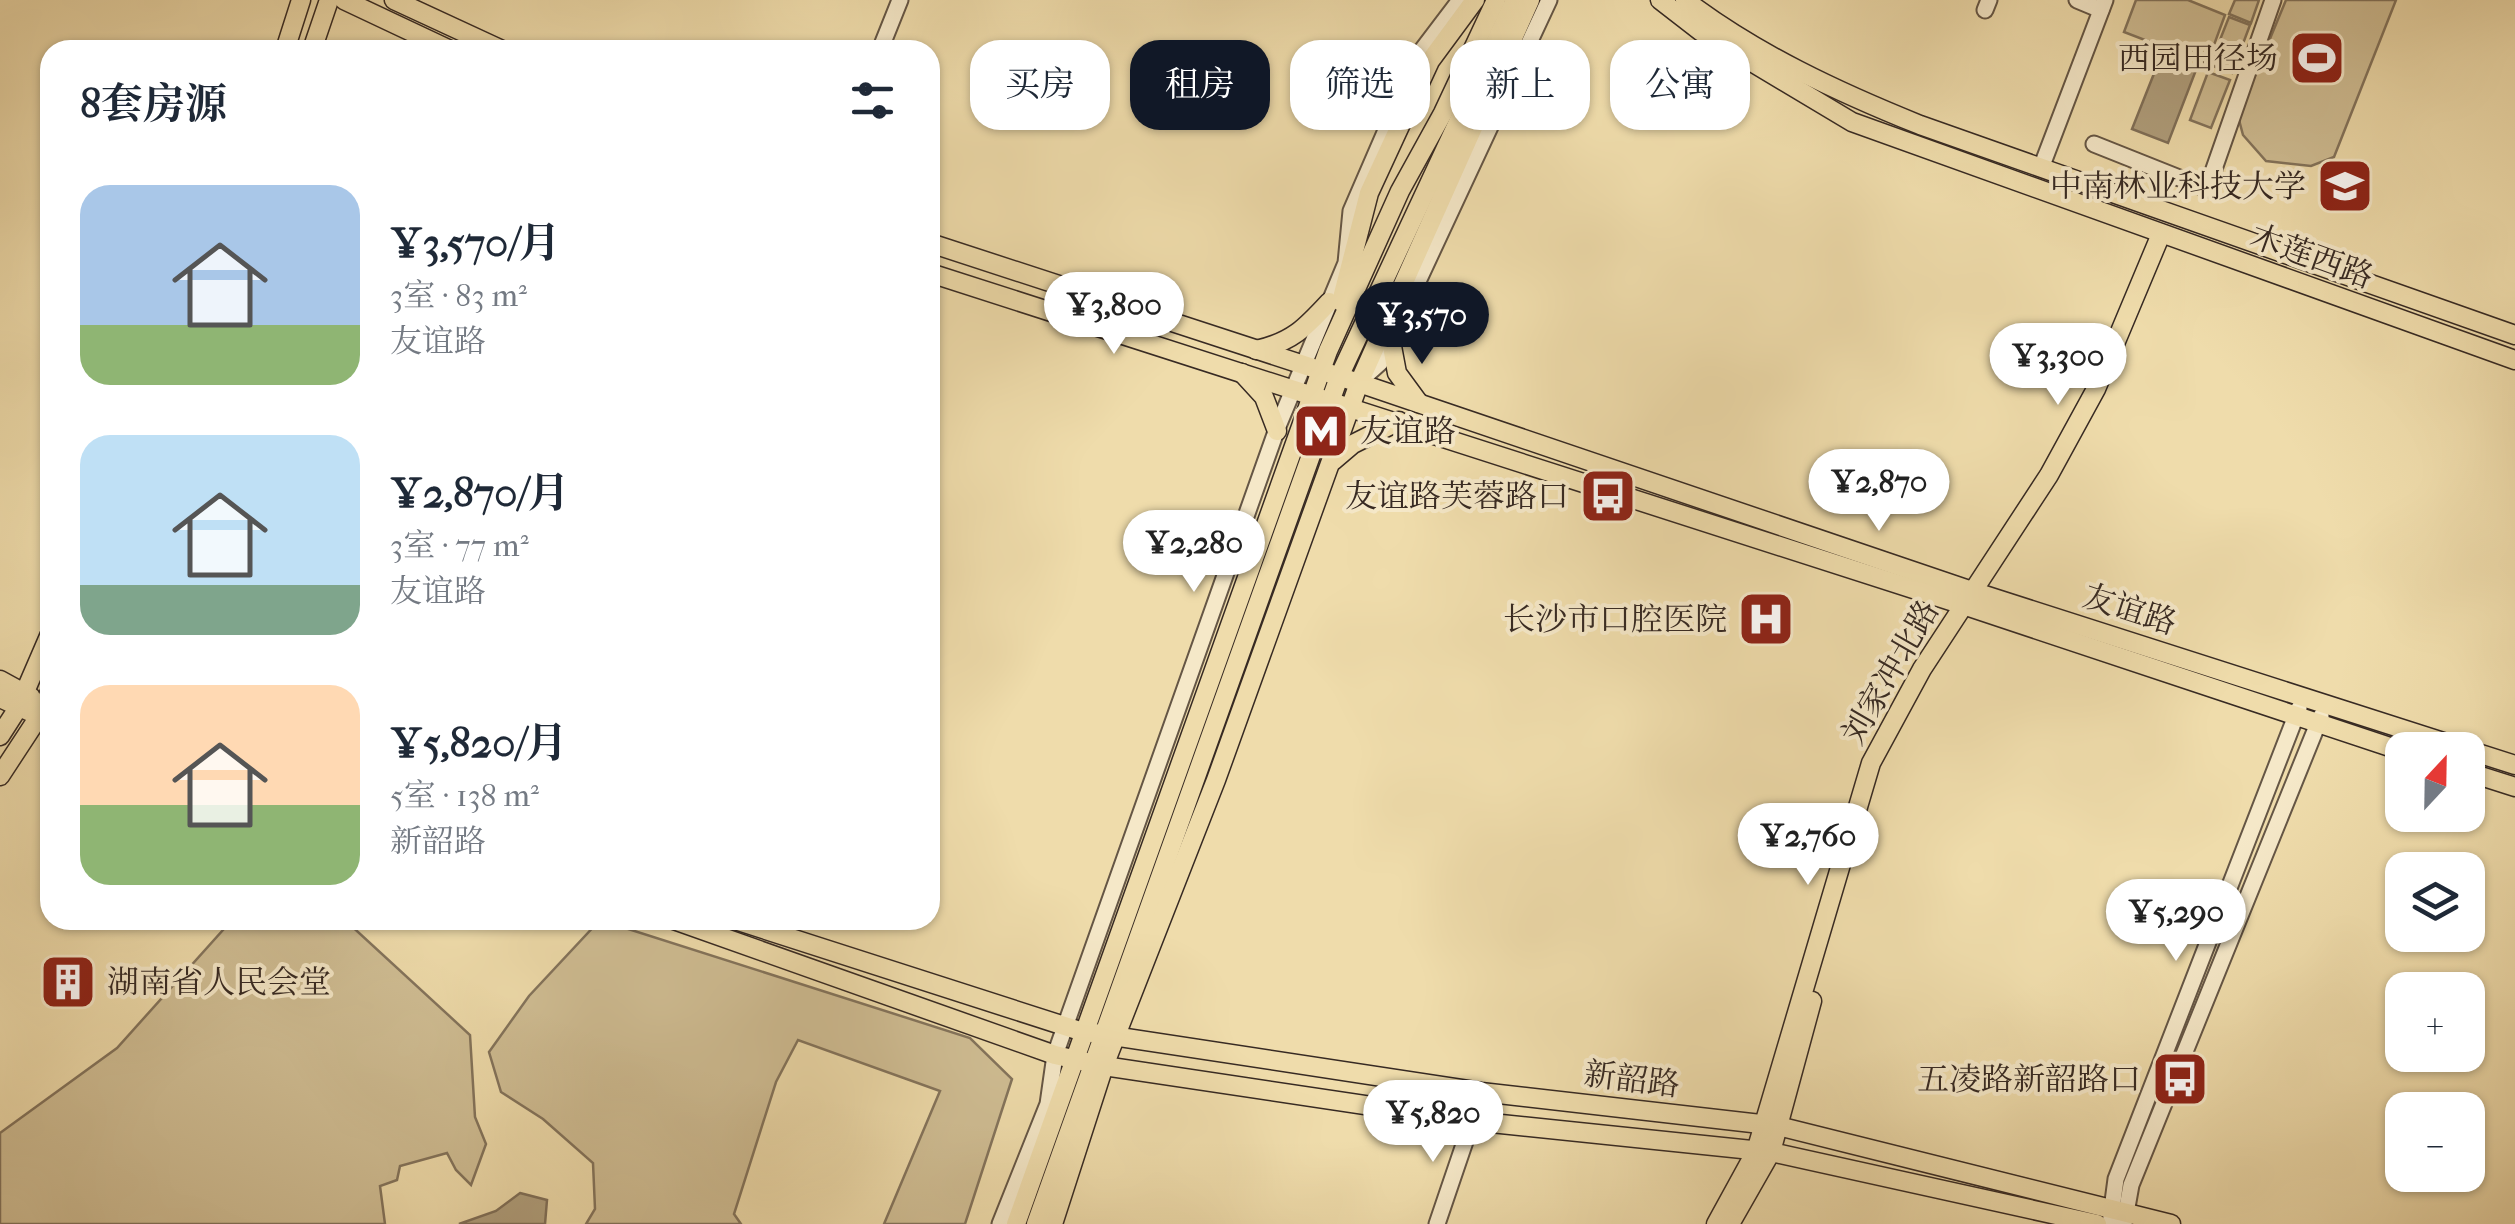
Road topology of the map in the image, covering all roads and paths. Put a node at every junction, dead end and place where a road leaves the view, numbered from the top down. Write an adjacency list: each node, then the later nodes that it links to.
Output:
1 (301, 0): 16 (main road)
2 (329, 0): 17 (main road)
3 (344, 0): 18 (main road)
4 (394, 0): 19 (main road)
5 (900, 0): 20 (street)
6 (1460, 0): 26 (street)
7 (1475, 0): 23 (main road)
8 (1530, 0): 29 (main road)
9 (1549, 0): 31 (street)
10 (1660, 0): 24 (main road, 木莲西路)
11 (1685, 0): 22 (main road, 木莲西路)
12 (2077, 0): 15 (street)
13 (2273, 0): 21 (street)
14 (1507, 4): 27 (main road); 35 (main road)
15 (2103, 5): 22 (street)
16 (288, 40)
17 (315, 40)
18 (429, 40)
19 (480, 40)
20 (884, 40)
21 (2094, 144)
22 (2041, 168): 32 (main road, 木莲西路)
23 (1362, 216): 26 (main road); 35 (main road)
24 (2164, 235): 36 (main road, 木莲西路); 48 (main road, 刘家冲北路)
25 (940, 246): 34 (main road, 友谊路)
26 (1346, 263): 30 (street)
27 (1392, 264): 29 (main road); 39 (main road)
28 (940, 276): 38 (main road, 友谊路)
29 (1397, 295): 31 (main road); 40 (main road)
30 (1329, 302): 34 (main road); 37 (street)
31 (1402, 318): 33 (street)
32 (2515, 335)
33 (1391, 341): 40 (street); 43 (main road)
34 (1256, 350): 37 (main road, 友谊路)
35 (1328, 351): 39 (main road)
36 (2515, 360)
37 (1301, 365): 39 (main road, 友谊路); 41 (street)
38 (1242, 372): 41 (main road, 友谊路); 46 (main road)
39 (1330, 374): 40 (main road, 友谊路); 42 (main road)
40 (1358, 383): 43 (main road, 友谊路); 44 (main road)
41 (1293, 389): 42 (main road, 友谊路); 46 (street)
42 (1322, 397): 44 (main road, 友谊路); 67 (main road)
43 (1419, 404): 48 (main road, 友谊路)
44 (1350, 406): 45 (main road, 友谊路); 47 (main road)
45 (1400, 421): 47 (main road); 48 (main road, 友谊路)
46 (1276, 430): 67 (street)
47 (1329, 464): 67 (main road)
48 (1972, 599): 51 (main road, 友谊路); 57 (main road, 友谊路); 71 (main road, 刘家冲北路)
49 (40, 657): 53 (main road)
50 (0, 680): 53 (main road)
51 (2304, 697): 54 (main road, 友谊路); 57 (street)
52 (0, 698): 53 (main road)
53 (21, 701): 55 (main road); 59 (main road)
54 (2326, 703): 58 (street); 61 (main road, 友谊路)
55 (40, 706)
56 (40, 718): 62 (main road)
57 (2296, 718): 58 (main road, 友谊路); 73 (street)
58 (2318, 724): 60 (main road, 友谊路); 73 (street)
59 (0, 736)
60 (2385, 746)
61 (2515, 765)
62 (0, 776)
63 (2485, 777): 64 (main road)
64 (2515, 787)
65 (702, 930): 68 (main road, 新韶路)
66 (767, 930): 67 (main road, 新韶路)
67 (1094, 1032): 68 (street); 69 (main road); 71 (main road, 新韶路)
68 (1056, 1055): 69 (main road, 新韶路); 74 (street)
69 (1091, 1062): 70 (main road, 新韶路); 75 (main road); 76 (main road); 77 (main road)
70 (1472, 1121): 72 (main road, 新韶路); 78 (street)
71 (1771, 1126): 72 (main road, 刘家冲北路); 73 (main road, 新韶路)
72 (1764, 1152): 73 (main road, 新韶路); 79 (main road, 刘家冲北路); 80 (main road, 刘家冲北路)
73 (2114, 1219): 81 (main road, 新韶路)
74 (1000, 1224)
75 (1016, 1224)
76 (1036, 1224)
77 (1054, 1224)
78 (1437, 1224)
79 (1716, 1224)
80 (1730, 1224)
81 (2172, 1224)

